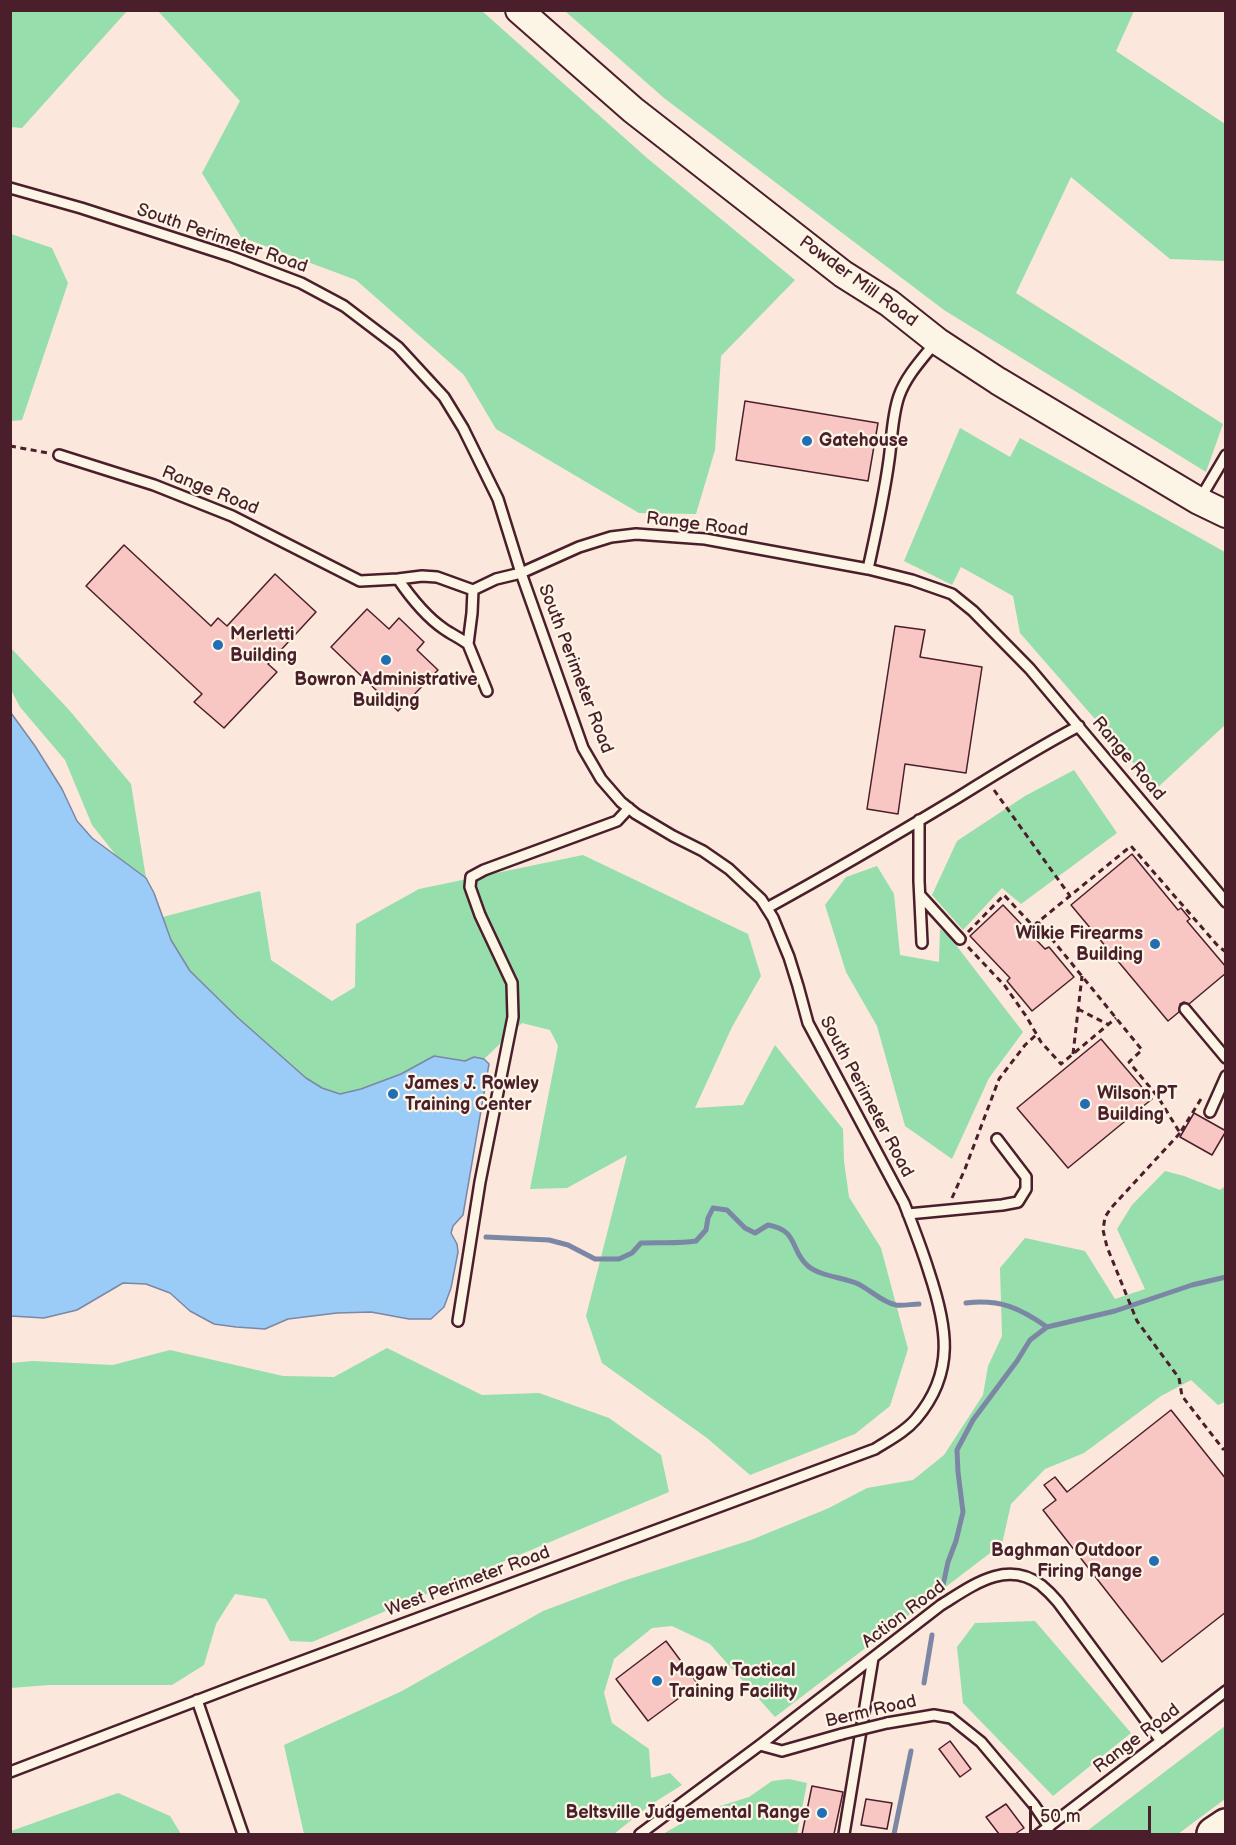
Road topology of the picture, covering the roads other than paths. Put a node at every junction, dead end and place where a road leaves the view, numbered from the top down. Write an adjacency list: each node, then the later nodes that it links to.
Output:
1 (519, 10): 3 (main road, Powder Mill Road)
2 (10, 188): 9 (lane, South Perimeter Road)
3 (937, 341): 6 (main road, Powder Mill Road); 8 (lane)
4 (59, 455): 10 (lane, Range Road)
5 (1226, 455): 6 (lane)
6 (1199, 501): 7 (main road, Powder Mill Road)
7 (1226, 514)
8 (868, 569): 9 (lane, Range Road); 14 (lane, Range Road)
9 (521, 573): 11 (lane, Range Road); 15 (lane, South Perimeter Road)
10 (398, 579): 11 (lane, Range Road); 12 (lane)
11 (473, 590): 12 (lane)
12 (468, 644): 13 (lane)
13 (487, 691)
14 (1079, 726): 16 (lane); 18 (lane, Range Road)
15 (629, 808): 19 (lane, South Perimeter Road); 28 (lane)
16 (919, 820): 17 (lane); 19 (lane)
17 (920, 895): 20 (lane); 21 (lane)
18 (1226, 902)
19 (767, 908): 27 (lane, South Perimeter Road)
20 (960, 939)
21 (922, 943)
22 (1185, 1009): 23 (lane)
23 (1226, 1058)
24 (1226, 1076): 25 (lane)
25 (1210, 1112)
26 (997, 1139): 27 (lane)
27 (908, 1214): 29 (lane, South Perimeter Road)
28 (459, 1321)
29 (926, 1406): 32 (lane, West Perimeter Road)
30 (873, 1658): 33 (lane, Action Road); 34 (lane, Action Road); 40 (lane)
31 (1226, 1691): 33 (lane, Range Road)
32 (197, 1700): 35 (lane, West Perimeter Road); 38 (lane)
33 (1161, 1741): 37 (lane, Range Road)
34 (760, 1745): 37 (lane, Berm Road, bridge); 39 (lane, Action Road)
35 (10, 1772)
36 (1226, 1826): 42 (highway)
37 (1049, 1827): 41 (lane, Range Road)
38 (243, 1834)
39 (640, 1834)
40 (844, 1834)
41 (1039, 1834)
42 (1214, 1834)

